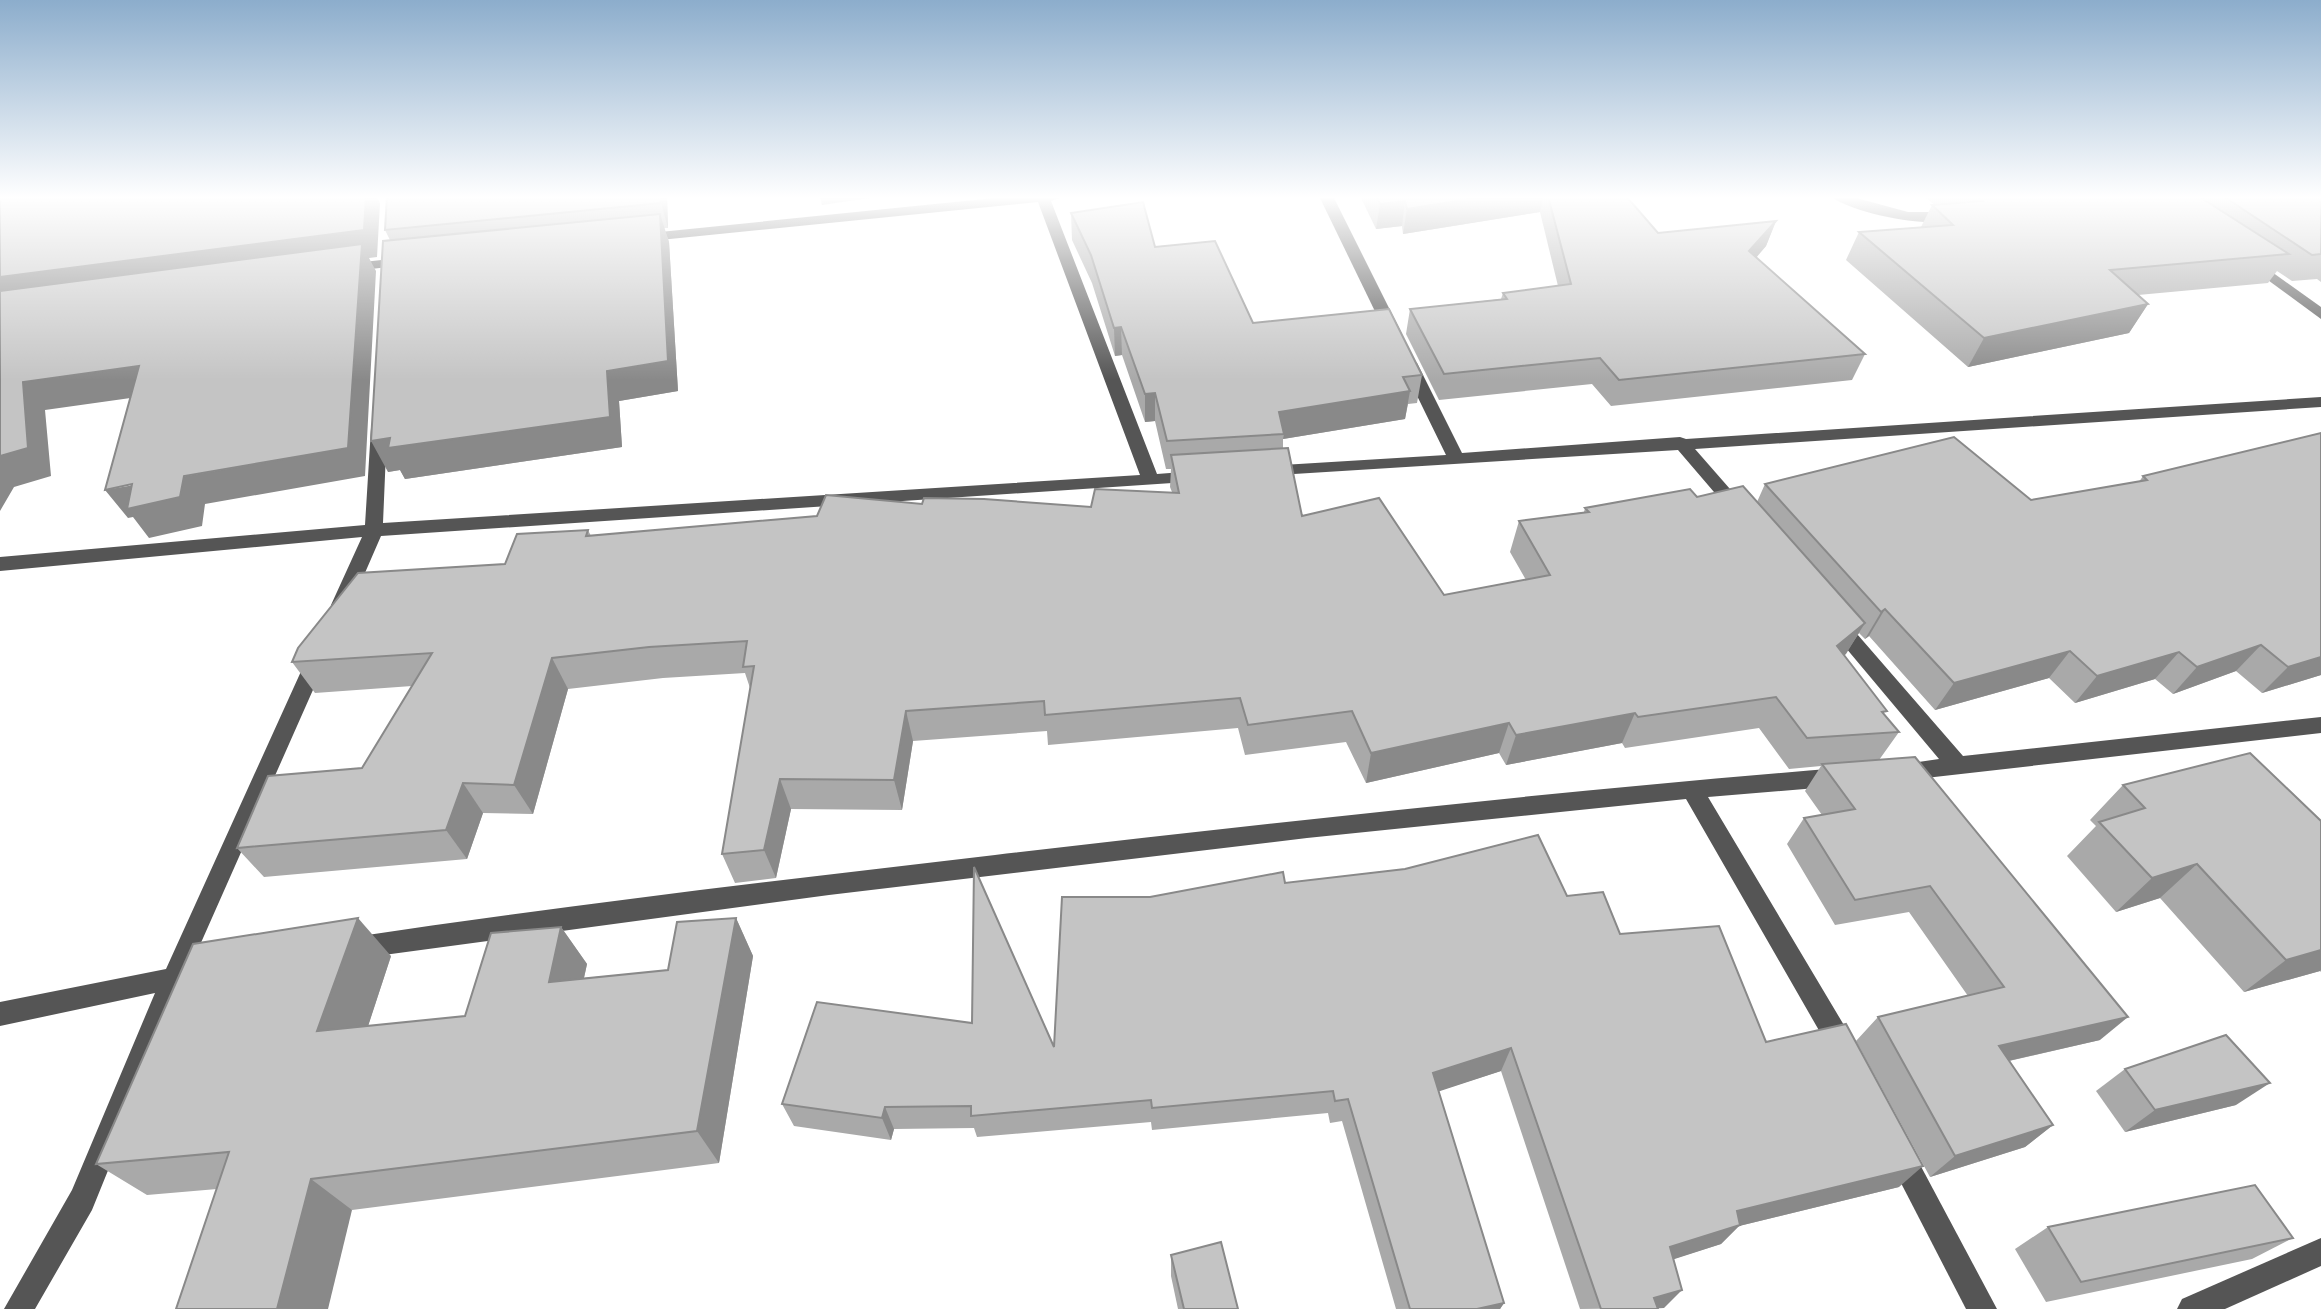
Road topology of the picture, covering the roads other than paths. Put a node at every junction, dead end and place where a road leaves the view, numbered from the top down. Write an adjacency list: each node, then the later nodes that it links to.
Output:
1 (1072, 257): 13 (street)
2 (1356, 257): 10 (street)
3 (2244, 257): 6 (street)
4 (419, 260): 5 (street)
5 (325, 271)
6 (2321, 314)
7 (2321, 402): 9 (street)
8 (380, 404): 15 (street)
9 (1680, 442): 10 (street); 14 (street)
10 (1457, 460): 11 (street)
11 (1243, 474)
12 (1212, 476): 13 (street)
13 (1151, 480): 15 (street)
14 (1752, 526)
15 (374, 530): 16 (street); 23 (street)
16 (0, 564)
17 (1825, 611): 19 (street)
18 (2321, 725): 19 (street)
19 (1959, 767): 20 (street)
20 (1691, 788): 21 (street); 25 (street)
21 (328, 952)
22 (220, 969): 23 (street)
23 (174, 977): 24 (street); 28 (street)
24 (0, 1014)
25 (1856, 1072)
26 (1885, 1128): 29 (street)
27 (2321, 1252): 30 (street)
28 (19, 1309)
29 (1982, 1309)
30 (2192, 1309)

